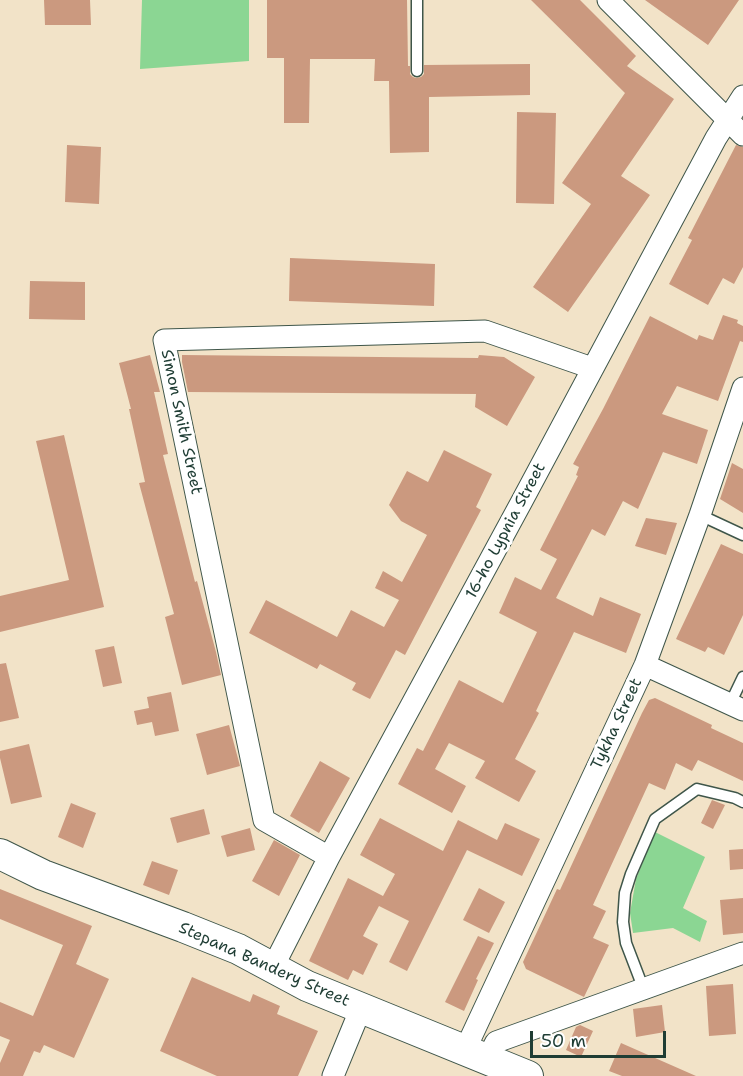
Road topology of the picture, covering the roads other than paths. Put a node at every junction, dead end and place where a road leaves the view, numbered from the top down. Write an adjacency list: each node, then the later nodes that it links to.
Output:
1 (417, 0): 3 (lane)
2 (608, 0): 5 (street)
3 (417, 71)
4 (743, 96): 5 (street, 16-ho Lypnia Street)
5 (728, 119): 6 (street); 7 (street, 16-ho Lypnia Street)
6 (743, 135)
7 (592, 368): 16 (street, 16-ho Lypnia Street); 16 (street, Simon Smith Street)
8 (743, 388): 9 (street, Tykha Street)
9 (700, 515): 10 (lane); 11 (street, Tykha Street)
10 (743, 535)
11 (645, 665): 13 (street); 21 (street, Tykha Street)
12 (743, 677): 13 (lane)
13 (736, 707)
14 (743, 802): 19 (lane)
15 (0, 854): 18 (main road, Stepana Bandery Street)
16 (329, 857): 18 (street, 16-ho Lypnia Street)
17 (743, 953): 19 (street)
18 (273, 967): 20 (main road, Stepana Bandery Street)
19 (644, 990): 21 (street)
20 (361, 1008): 21 (main road, Stepana Bandery Street); 22 (street)
21 (476, 1055): 23 (main road, Stepana Bandery Street)
22 (333, 1076)
23 (528, 1076)

